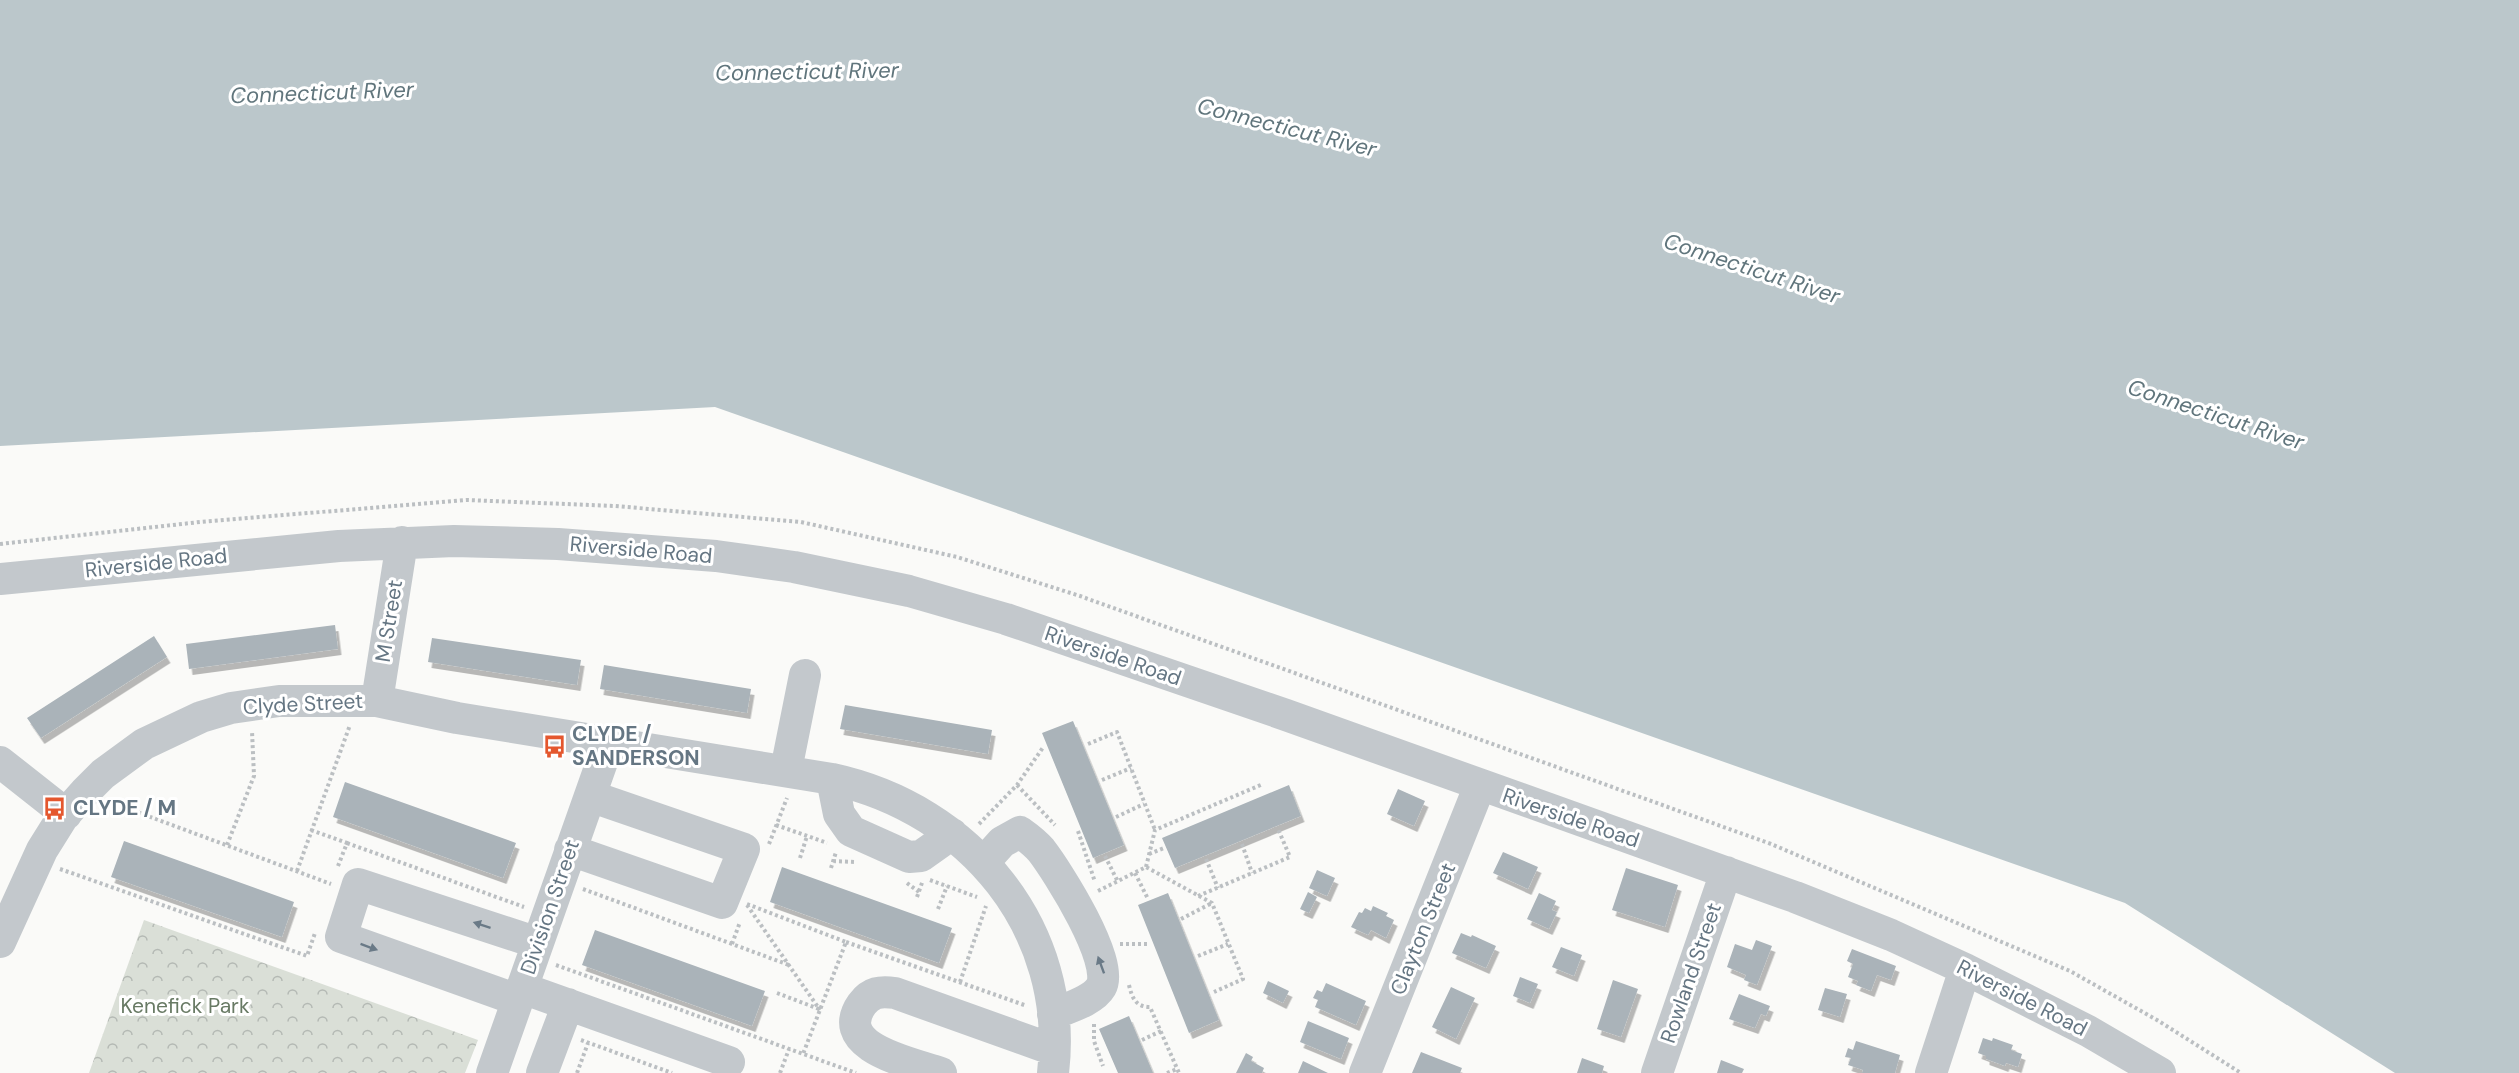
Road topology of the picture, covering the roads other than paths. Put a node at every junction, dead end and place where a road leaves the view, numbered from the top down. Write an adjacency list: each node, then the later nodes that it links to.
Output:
1 (402, 542): 2 (street, Riverside Road); 4 (street, M Street); 9 (street, Riverside Road)
2 (0, 579)
3 (805, 675): 7 (street)
4 (365, 710): 5 (street, Clyde Street); 11 (street, Clyde Street)
5 (609, 742): 7 (street, Clyde Street); 10 (street, Division Street)
6 (0, 762): 11 (street)
7 (791, 771): 8 (street, Clyde Street)
8 (832, 779): 12 (street, Clyde Street); 12 (street)
9 (1480, 786): 15 (street, Riverside Road); 27 (street, Clayton Street)
10 (590, 796): 13 (street, Division Street); 13 (street)
11 (66, 814): 16 (street, Clyde Street)
12 (965, 829): 14 (street, Clyde Street)
13 (570, 850): 17 (street, Division Street)
14 (984, 862): 20 (street, Clyde Street); 20 (street, one-way to 14)
15 (1726, 872): 18 (street, Riverside Road); 28 (street, Rowland Street)
16 (0, 942)
17 (535, 950): 19 (street, Division Street); 19 (street, one-way to 19)
18 (1965, 969): 29 (street); 30 (street, Riverside Road)
19 (520, 994): 21 (street); 24 (street, Division Street)
20 (1045, 1012): 22 (street, Clyde Street)
21 (563, 1018): 23 (street); 25 (street)
22 (1054, 1061): 26 (street)
23 (729, 1062)
24 (492, 1073)
25 (542, 1073)
26 (941, 1073)
27 (1365, 1073)
28 (1657, 1073)
29 (1931, 1073)
30 (2160, 1073)

